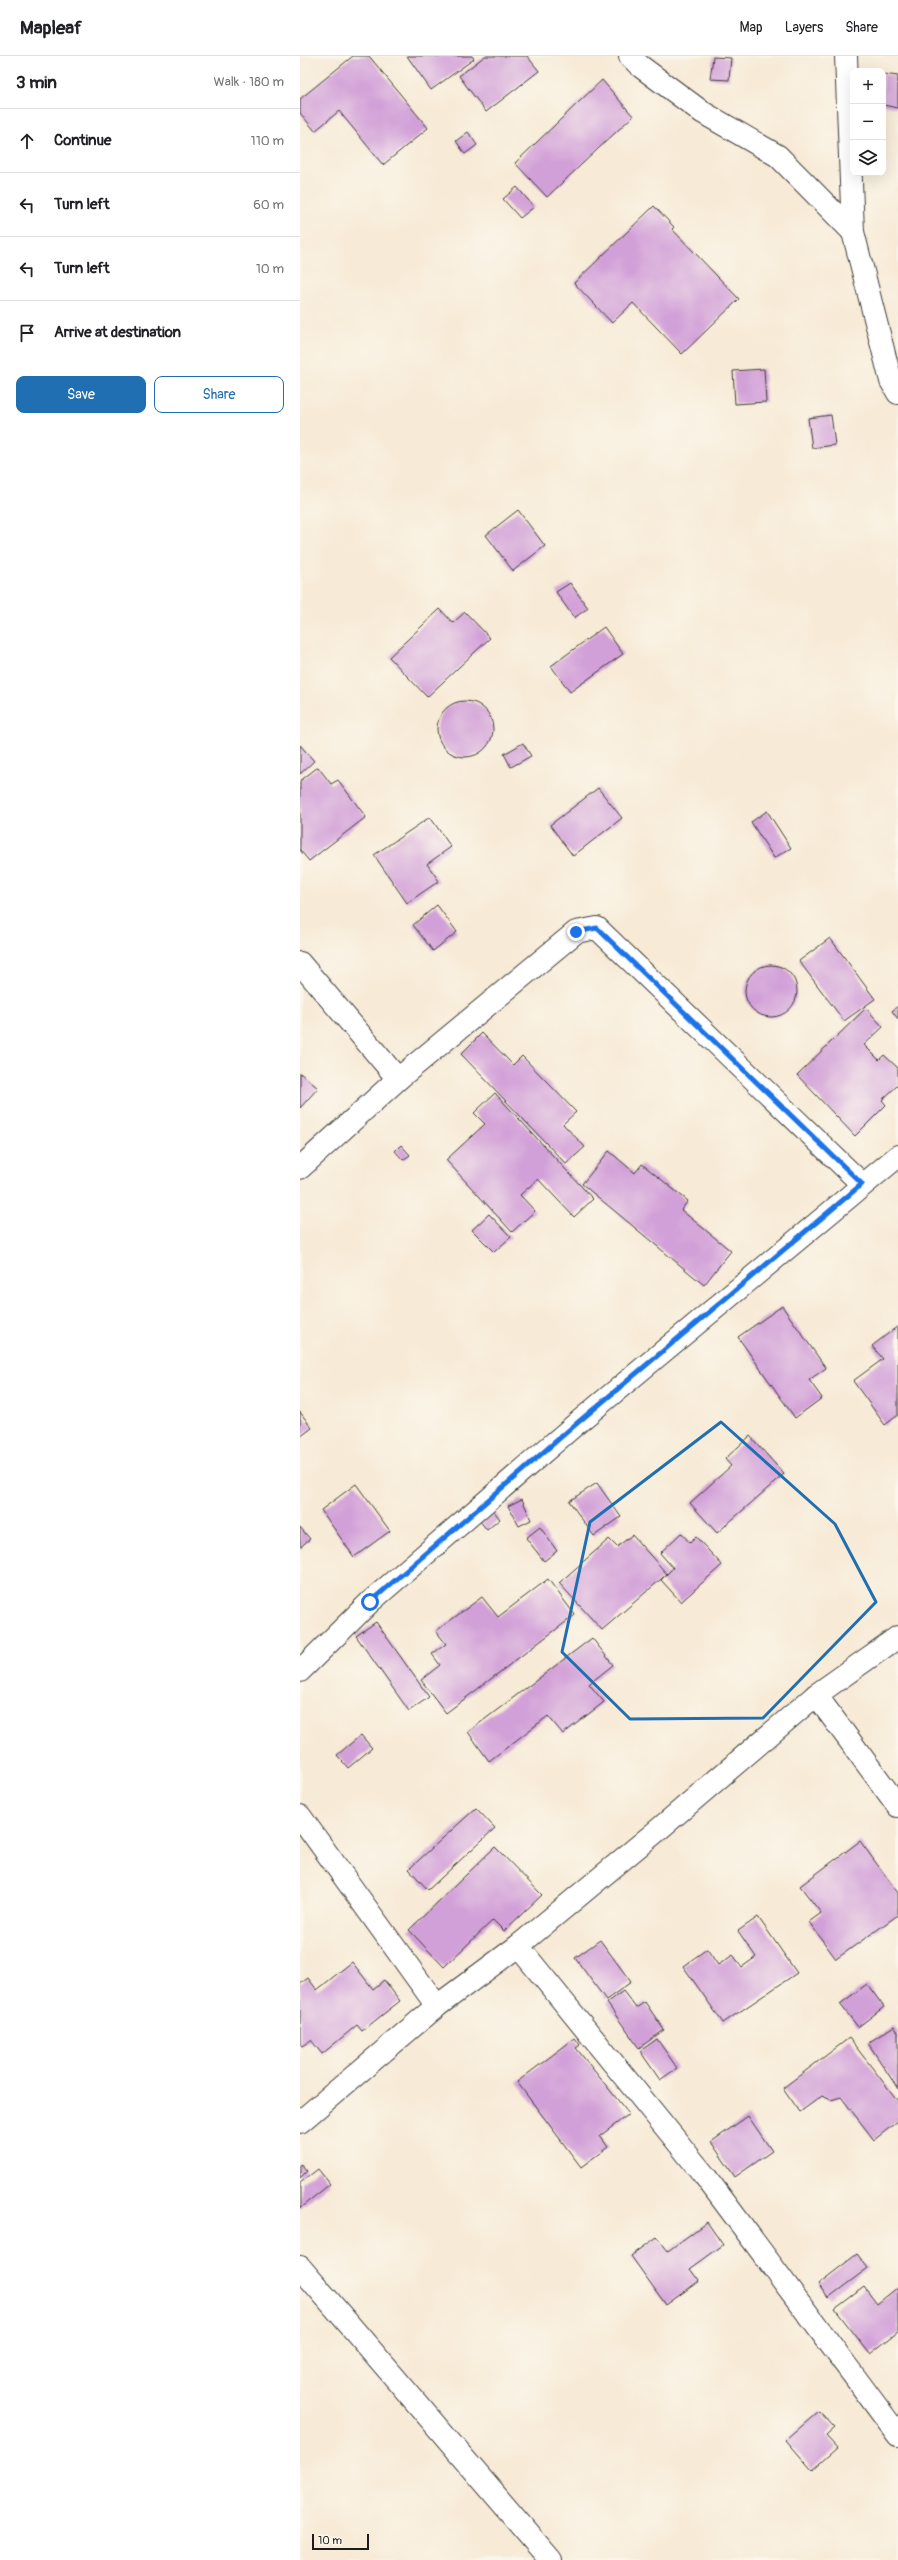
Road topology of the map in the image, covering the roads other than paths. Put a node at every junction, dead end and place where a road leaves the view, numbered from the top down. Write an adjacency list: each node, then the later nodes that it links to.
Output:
1 (630, 56): 3 (street)
2 (846, 56): 3 (street)
3 (853, 232): 4 (street)
4 (898, 393)
5 (300, 963): 6 (street)
6 (398, 1079): 8 (street); 9 (street)
7 (898, 1156): 9 (street)
8 (300, 1168)
9 (862, 1184): 11 (street)
10 (898, 1637): 12 (street)
11 (300, 1671)
12 (816, 1695): 13 (street); 15 (street)
13 (898, 1806)
14 (300, 1816): 16 (street)
15 (518, 1946): 16 (street); 19 (street)
16 (437, 2006): 17 (street)
17 (300, 2122)
18 (300, 2267): 20 (street)
19 (898, 2435)
20 (551, 2560)

